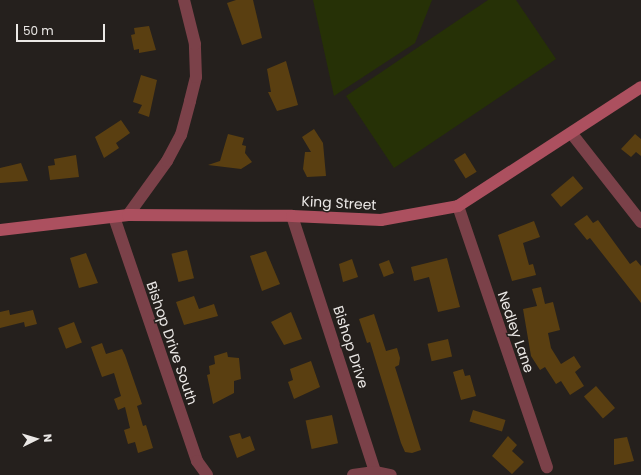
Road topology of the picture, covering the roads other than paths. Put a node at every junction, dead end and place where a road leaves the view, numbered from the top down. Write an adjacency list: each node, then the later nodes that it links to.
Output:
1 (184, 0): 5 (street)
2 (641, 87): 3 (main road, King Street)
3 (572, 134): 4 (main road, King Street); 8 (street)
4 (458, 206): 6 (main road, King Street); 10 (street, Nedley Lane)
5 (128, 215): 6 (main road, King Street); 7 (main road, King Street)
6 (292, 216): 11 (street, Bishop Drive)
7 (114, 217): 9 (main road, King Street); 12 (street, Bishop Drive South)
8 (641, 222)
9 (0, 230)
10 (547, 467)
11 (375, 472): 13 (street); 14 (street)
12 (207, 475)
13 (353, 475)
14 (391, 475)

